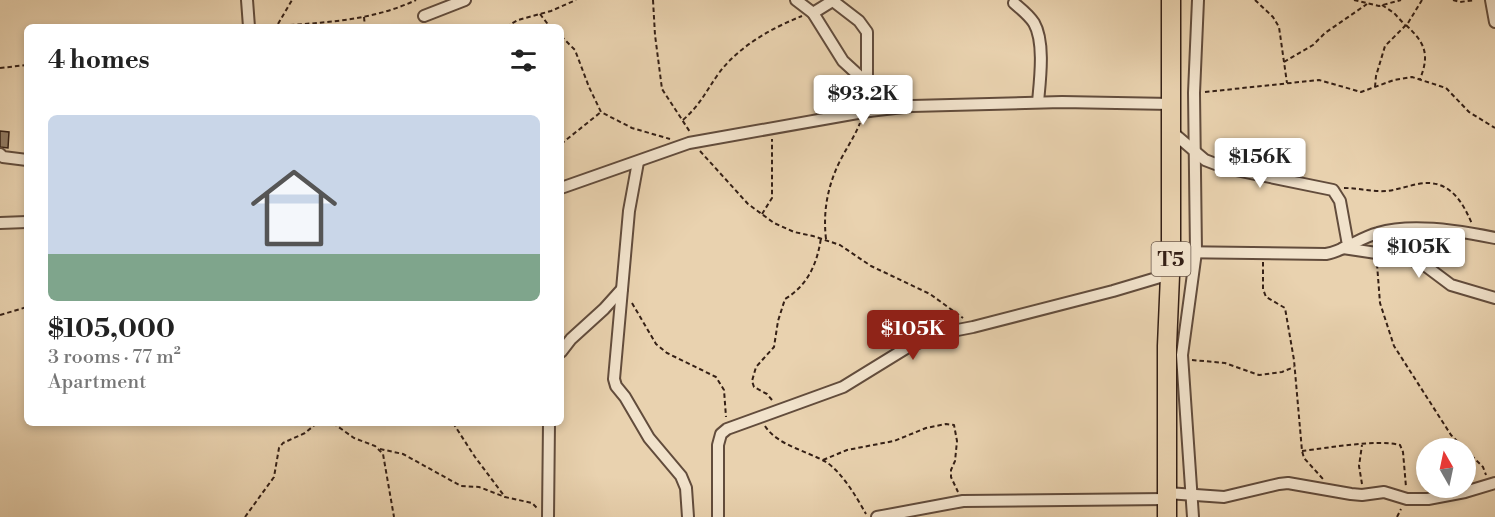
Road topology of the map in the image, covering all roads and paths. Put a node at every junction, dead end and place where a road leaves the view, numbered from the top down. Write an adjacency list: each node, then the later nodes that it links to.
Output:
1 (248, 0): 26 (street)
2 (292, 0): 27 (path)
3 (416, 0): 24 (path)
4 (465, 0): 23 (street)
5 (576, 0): 22 (path)
6 (653, 0): 46 (path)
7 (796, 0): 21 (street)
8 (834, 0): 21 (street); 38 (street)
9 (1171, 0): 43 (highway, T5)
10 (1198, 0): 41 (street)
11 (1255, 0): 34 (path)
12 (1354, 0): 19 (path)
13 (1401, 0): 20 (path)
14 (1422, 0): 32 (path)
15 (1453, 0): 16 (path)
16 (1475, 0)
17 (1491, 0): 25 (street)
18 (1014, 3): 42 (street)
19 (1367, 4): 20 (path); 34 (path)
20 (1382, 5): 32 (path)
21 (813, 12): 38 (street); 46 (path)
22 (540, 14): 30 (path); 31 (path)
23 (424, 16)
24 (364, 17): 28 (path); 29 (path)
25 (1495, 22)
26 (249, 24)
27 (279, 24)
28 (297, 24)
29 (365, 24)
30 (511, 24)
31 (548, 24)
32 (1406, 26): 37 (path); 40 (path)
33 (564, 39): 45 (path)
34 (1284, 62): 39 (path)
35 (24, 65): 36 (path)
36 (0, 68)
37 (1420, 79): 40 (path); 48 (path)
38 (867, 83): 44 (street)
39 (1287, 84): 40 (path); 41 (path)
40 (1375, 87)
41 (1194, 93): 52 (street)
42 (1038, 102): 43 (street); 44 (street)
43 (1171, 104): 49 (highway, T5)
44 (866, 111): 47 (street); 64 (path)
45 (601, 112): 50 (path); 51 (path)
46 (682, 120): 51 (path)
47 (772, 128): 51 (street); 58 (path)
48 (1495, 128)
49 (1170, 131): 52 (street); 66 (highway, T5)
50 (564, 142)
51 (693, 143): 55 (street); 58 (path)
52 (1195, 152): 57 (street); 67 (street)
53 (0, 154): 54 (street)
54 (24, 160)
55 (638, 162): 56 (street); 71 (street)
56 (564, 187)
57 (1333, 189): 61 (path); 65 (street)
58 (762, 214): 62 (path)
59 (24, 222): 60 (street)
60 (0, 223)
61 (1476, 234): 63 (street); 65 (street)
62 (821, 238): 64 (path); 79 (path)
63 (1495, 238)
64 (826, 240): 75 (path)
65 (1345, 247): 68 (street); 69 (street)
66 (1171, 252): 67 (street); 70 (highway, T5)
67 (1196, 252): 69 (street); 77 (street)
68 (1374, 252): 72 (street); 86 (path)
69 (1263, 254): 78 (path)
70 (1170, 274): 75 (street); 99 (highway, T5)
71 (622, 289): 76 (street); 85 (path); 104 (street)
72 (1495, 298)
73 (24, 309): 74 (path)
74 (0, 315)
75 (973, 327): 79 (street)
76 (564, 348)
77 (1182, 355): 78 (path); 94 (street)
78 (1295, 366): 89 (path)
79 (777, 411): 80 (street)
80 (760, 416): 85 (street); 90 (path)
81 (312, 426): 100 (path)
82 (337, 426): 88 (path)
83 (455, 426): 96 (path)
84 (549, 426): 103 (street)
85 (727, 429): 105 (street)
86 (1454, 438)
87 (1362, 445): 89 (path); 95 (path); 97 (path)
88 (380, 449): 96 (path); 101 (path)
89 (1302, 451): 93 (path)
90 (823, 460): 98 (path); 106 (path)
91 (1476, 460): 92 (path)
92 (1491, 484): 97 (street)
93 (1336, 491): 94 (street); 95 (street)
94 (1192, 495): 99 (street); 108 (street)
95 (1362, 495): 97 (street)
96 (505, 497): 102 (path)
97 (1407, 499)
98 (963, 501): 99 (street); 107 (street)
99 (1167, 503)
100 (245, 517)
101 (394, 517)
102 (542, 517)
103 (548, 517)
104 (688, 517)
105 (718, 517)
106 (867, 517)
107 (877, 517)
108 (1193, 517)

